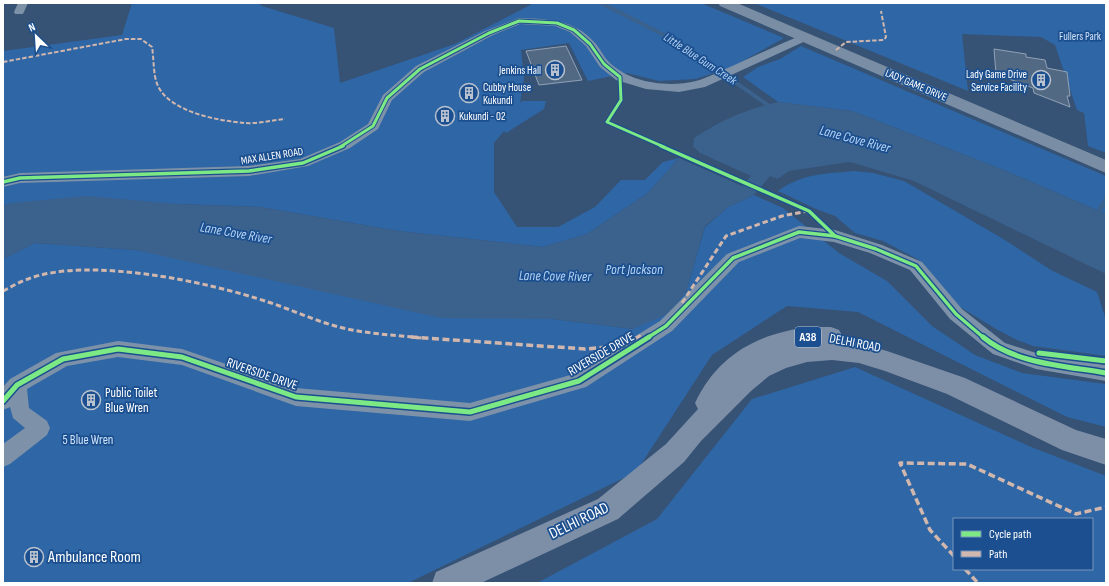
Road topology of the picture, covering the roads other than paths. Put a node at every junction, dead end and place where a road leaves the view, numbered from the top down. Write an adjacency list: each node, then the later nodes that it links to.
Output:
1 (725, 3): 2 (main road, LADY GAME DRIVE)
2 (806, 37): 3 (main road, LADY GAME DRIVE); 4 (street, MAX ALLEN ROAD)
3 (1106, 166)
4 (3, 182)
5 (956, 314): 6 (street, RIVERSIDE DRIVE); 7 (street, RIVERSIDE DRIVE); 8 (street, RIVERSIDE DRIVE)
6 (1106, 361)
7 (1106, 373)
8 (17, 385): 9 (street, RIVERSIDE DRIVE); 11 (street)
9 (3, 401)
10 (1106, 452): 12 (main road, DELHI ROAD / A38)
11 (3, 457)
12 (447, 583)

